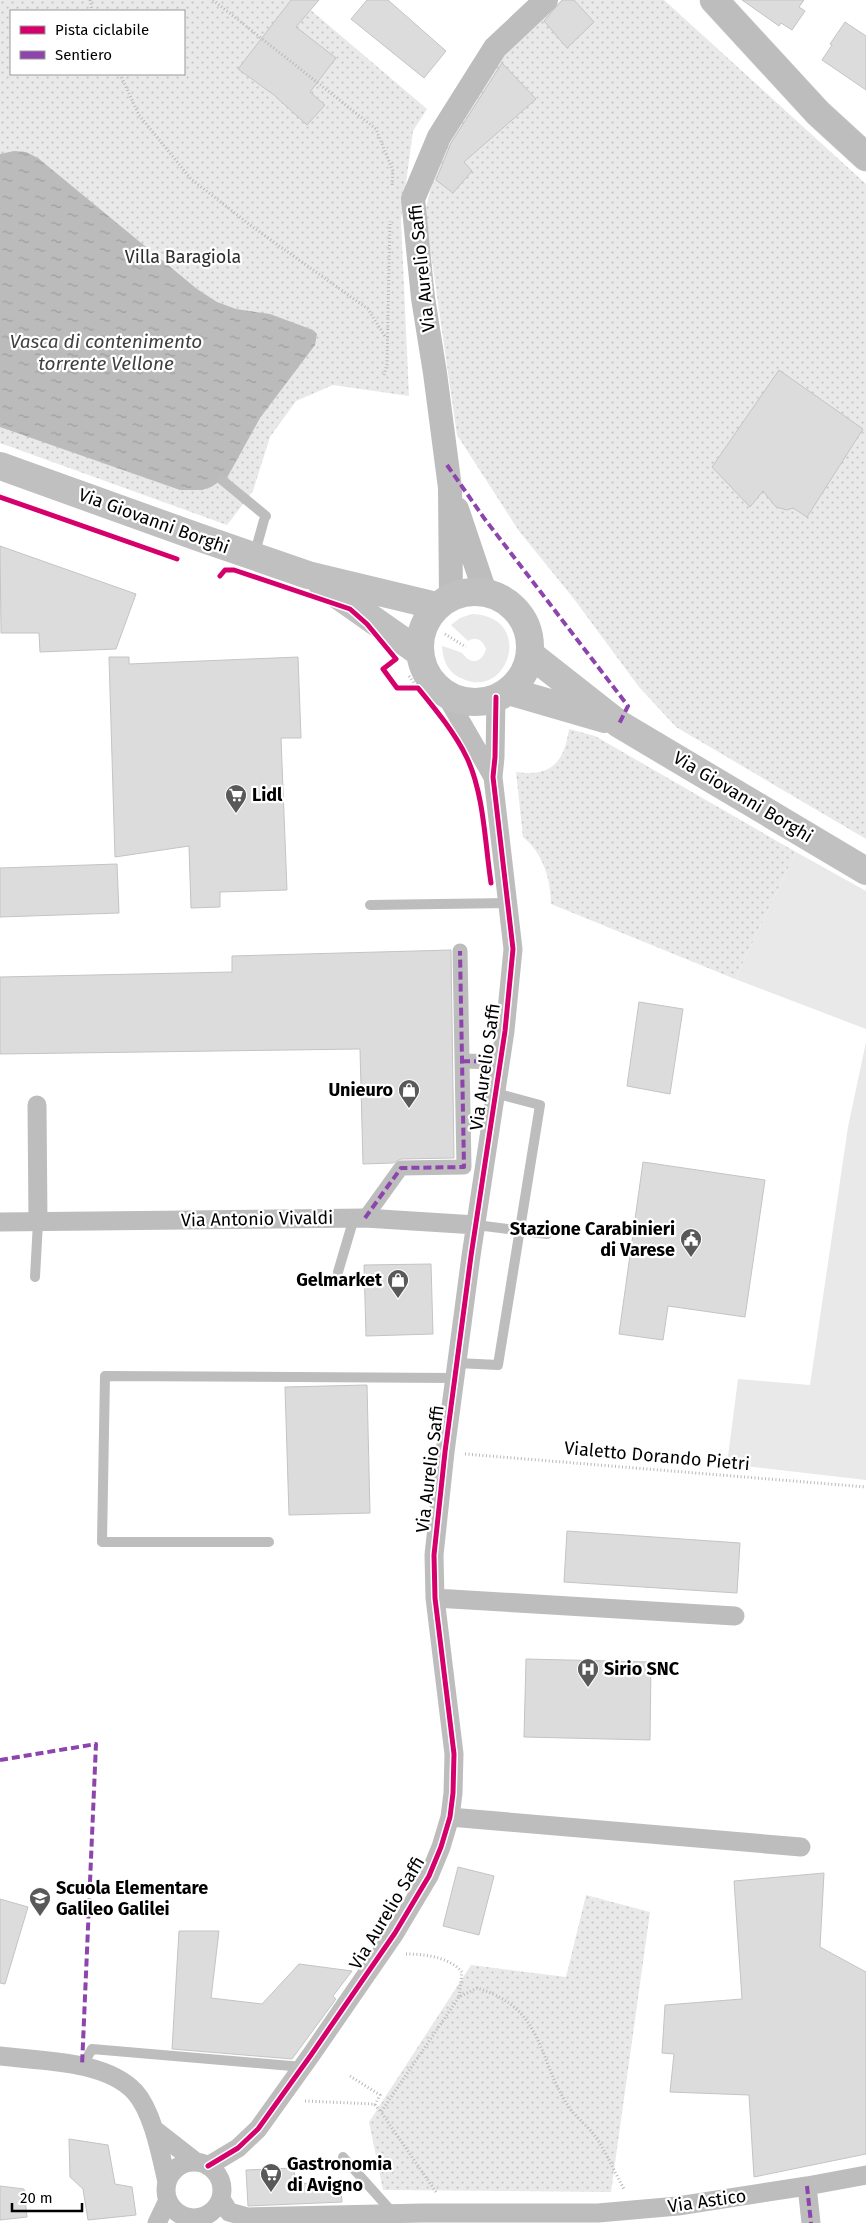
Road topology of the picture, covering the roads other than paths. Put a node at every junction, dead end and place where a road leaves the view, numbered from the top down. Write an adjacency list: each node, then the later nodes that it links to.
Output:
1 (546, 0): 6 (street, Via Aurelio Saffi)
2 (714, 0): 3 (main road)
3 (866, 157)
4 (0, 466): 7 (main road, Via Giovanni Borghi)
5 (222, 480): 7 (lane)
6 (450, 488): 9 (street, Via Aurelio Saffi); 10 (street, Via Aurelio Saffi)
7 (254, 557): 8 (main road, Via Giovanni Borghi)
8 (308, 575): 10 (main road, Via Giovanni Borghi); 11 (main road, Via Giovanni Borghi)
9 (485, 592): 10 (main road); 12 (main road)
10 (444, 601): 11 (main road)
11 (420, 652): 13 (main road)
12 (530, 654): 14 (main road); 15 (main road, Via Giovanni Borghi)
13 (434, 694): 14 (main road); 16 (street, Via Aurelio Saffi)
14 (502, 694): 15 (main road, Via Giovanni Borghi); 16 (street, Via Aurelio Saffi)
15 (620, 724): 17 (main road, Via Giovanni Borghi)
16 (493, 777): 18 (street, Via Aurelio Saffi)
17 (866, 871)
18 (509, 903): 19 (lane); 22 (street, Via Aurelio Saffi)
19 (370, 905)
20 (460, 951): 21 (street)
21 (462, 1061): 22 (street); 25 (street)
22 (500, 1062): 23 (street, Via Aurelio Saffi)
23 (495, 1094): 28 (street, Via Aurelio Saffi); 29 (lane)
24 (37, 1105): 27 (street)
25 (360, 1218): 27 (street, Via Antonio Vivaldi); 28 (street, Via Antonio Vivaldi); 31 (lane)
26 (0, 1222): 27 (street, Via Antonio Vivaldi)
27 (38, 1222): 32 (lane)
28 (476, 1225): 29 (lane); 33 (street, Via Aurelio Saffi)
29 (520, 1230): 30 (lane); 33 (lane)
30 (547, 1234)
31 (338, 1272)
32 (35, 1277)
33 (456, 1371): 34 (lane); 35 (street, Via Aurelio Saffi)
34 (269, 1542)
35 (435, 1598): 36 (street); 37 (street, Via Aurelio Saffi)
36 (734, 1616)
37 (450, 1817): 38 (street); 41 (street, Via Aurelio Saffi)
38 (801, 1847)
39 (0, 2056): 40 (street)
40 (82, 2066): 41 (lane); 42 (street)
41 (303, 2067): 43 (street, Via Aurelio Saffi)
42 (155, 2130): 45 (street); 48 (street)
43 (238, 2148): 45 (street, Via Aurelio Saffi); 49 (street, Via Aurelio Saffi)
44 (343, 2157): 50 (lane)
45 (202, 2164): 48 (street, Via Aurelio Saffi); 49 (street)
46 (866, 2175): 47 (street, Via Astico)
47 (808, 2186): 51 (street, Via Astico); 56 (street)
48 (168, 2191): 53 (street, Via Aurelio Saffi); 55 (street, Via Aurelio Saffi)
49 (222, 2192): 53 (street, Via Aurelio Saffi); 54 (street, Via Astico)
50 (393, 2213): 52 (street, Via Astico); 54 (street, Via Astico)
51 (622, 2215): 52 (street, Via Astico)
52 (423, 2218)
53 (196, 2220)
54 (241, 2220)
55 (157, 2223)
56 (811, 2223)

